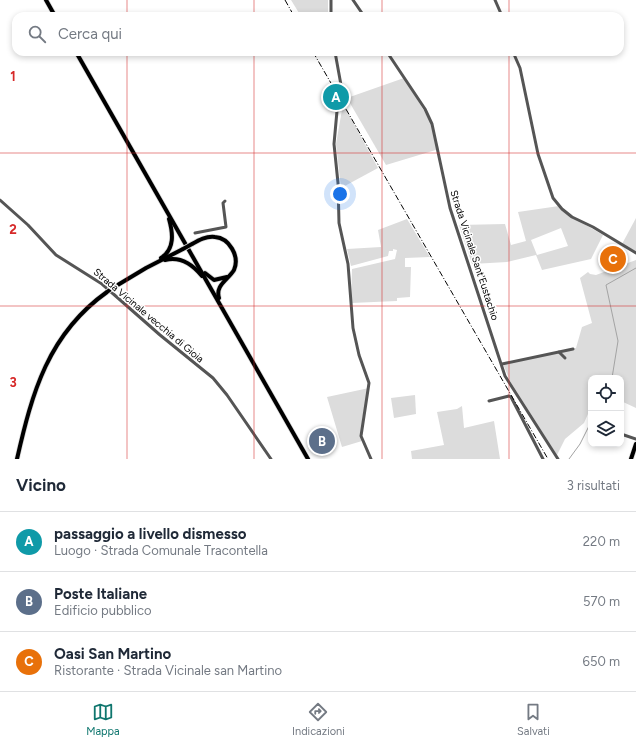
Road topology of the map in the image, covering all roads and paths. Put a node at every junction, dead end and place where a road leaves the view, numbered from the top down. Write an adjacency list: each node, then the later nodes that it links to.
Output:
1 (46, 0): 5 (main road)
2 (331, 0): 6 (street)
3 (353, 0): 7 (street)
4 (495, 0): 8 (street)
5 (53, 12)
6 (331, 12)
7 (361, 12)
8 (500, 12)
9 (78, 56): 17 (main road)
10 (336, 56): 13 (street)
11 (390, 56): 28 (street, Strada Vicinale Sant'Eustachio)
12 (515, 56): 19 (street)
13 (341, 84)
14 (335, 107): 36 (street)
15 (0, 200): 34 (street, Strada Vicinale vecchia di Gioia)
16 (225, 201): 18 (street)
17 (166, 211): 20 (main road); 21 (main road)
18 (195, 233)
19 (636, 253)
20 (192, 255): 22 (main road); 23 (main road)
21 (150, 266): 22 (main road, bridge); 23 (main road); 33 (main road, bridge)
22 (229, 276): 24 (main road)
23 (210, 286): 24 (main road)
24 (225, 313): 35 (main road)
25 (573, 349): 26 (street)
26 (559, 352): 27 (street); 28 (street)
27 (565, 358)
28 (502, 364): 38 (street, Strada Vicinale Sant'Eustachio)
29 (489, 401): 37 (street)
30 (624, 435): 31 (street)
31 (636, 439)
32 (636, 444): 39 (main road)
33 (16, 459)
34 (271, 459)
35 (308, 459)
36 (371, 459)
37 (543, 459)
38 (558, 459)
39 (631, 459)

